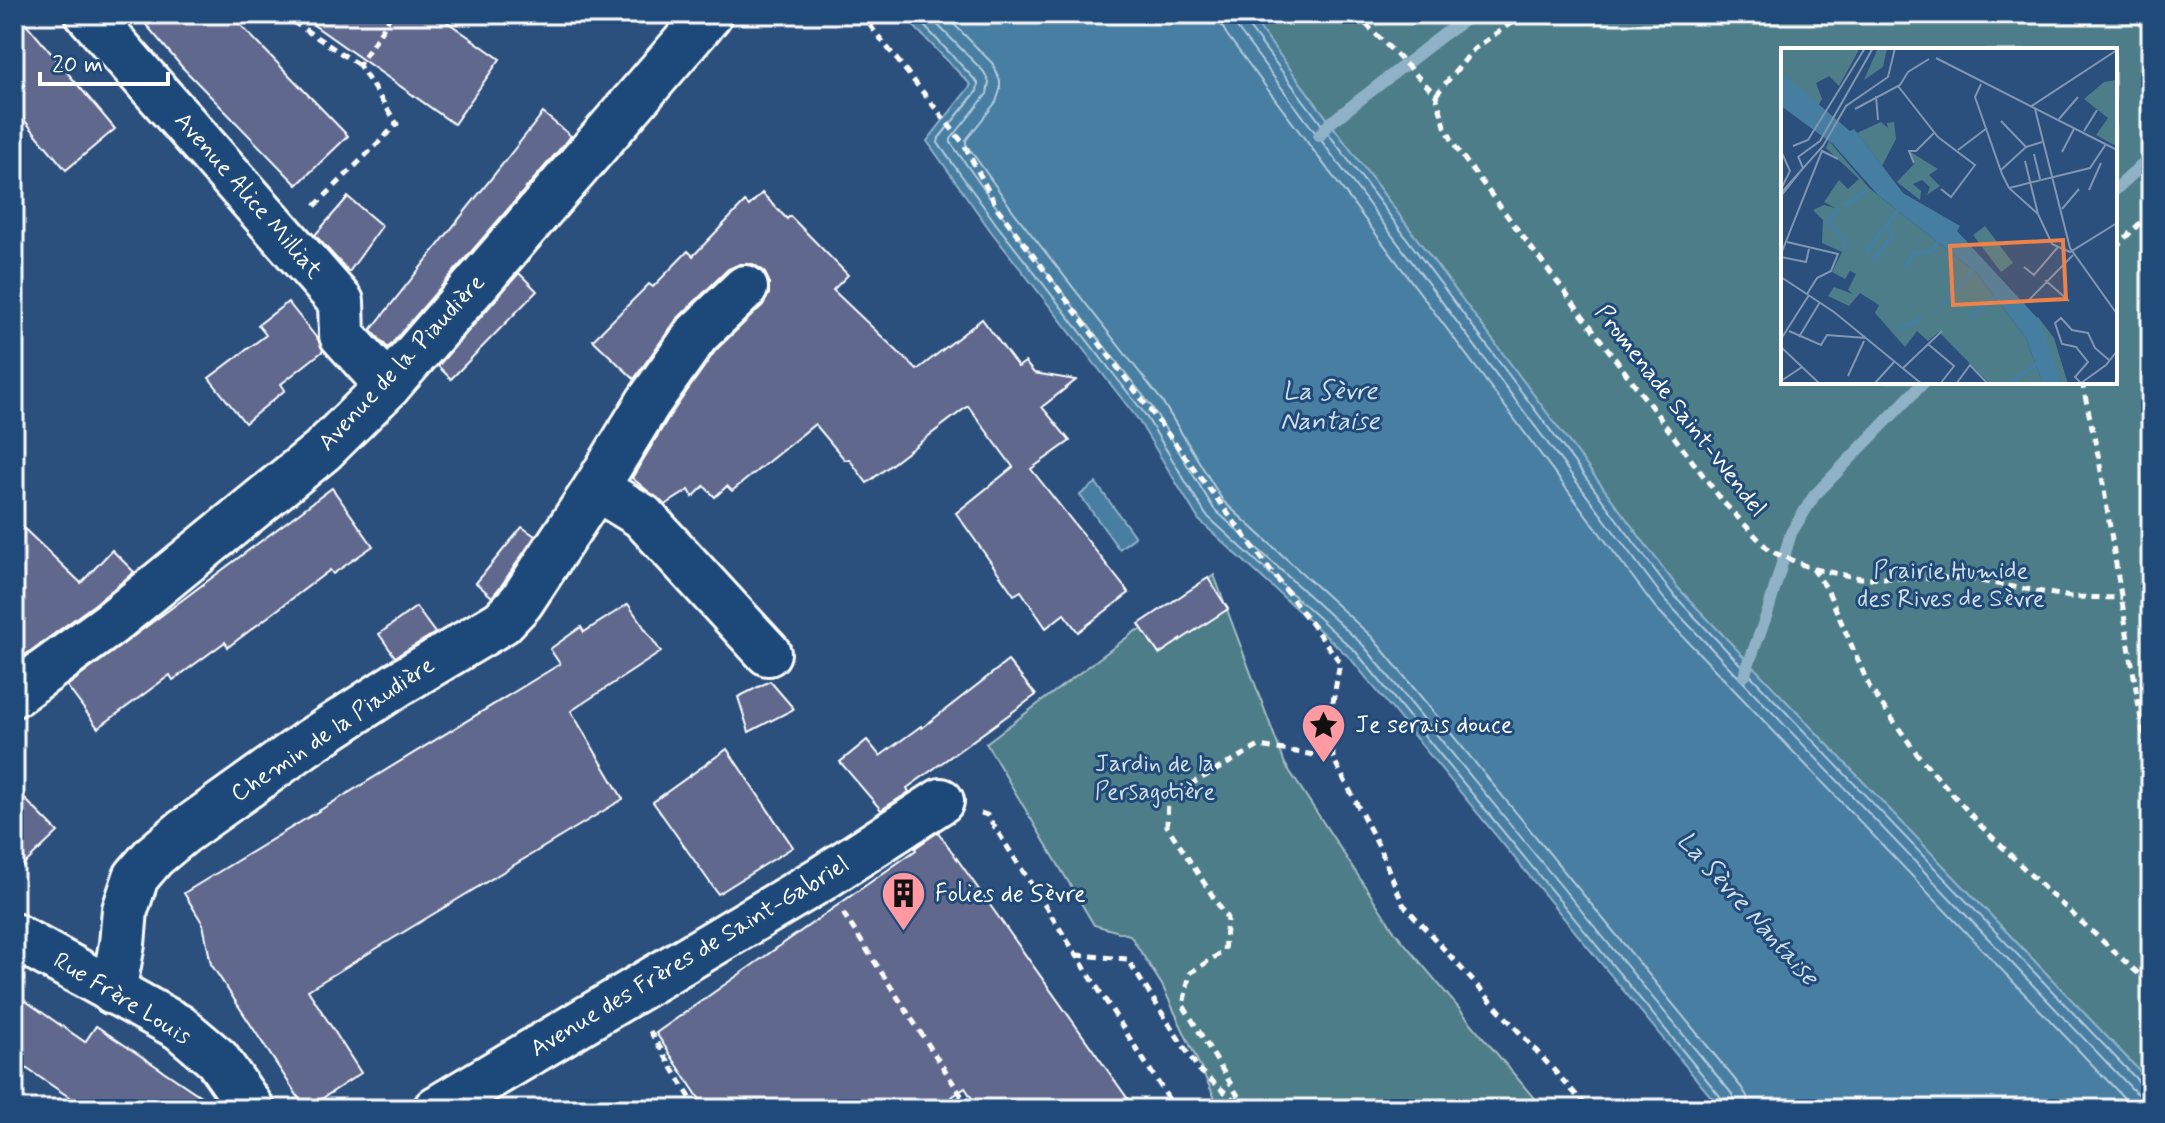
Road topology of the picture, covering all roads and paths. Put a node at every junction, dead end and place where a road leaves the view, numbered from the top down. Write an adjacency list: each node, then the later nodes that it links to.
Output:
1 (88, 14): 11 (street, Avenue Alice Milliat)
2 (281, 14): 8 (path)
3 (392, 14): 8 (path)
4 (861, 14): 21 (path)
5 (1356, 14): 9 (path, Promenade Saint-Wendel)
6 (1524, 14): 9 (path)
7 (709, 15): 15 (street, Avenue de la Piaudière)
8 (359, 65): 11 (path)
9 (1436, 95): 17 (path, Promenade Saint-Wendel)
10 (2151, 212): 12 (path)
11 (284, 237): 15 (street, Avenue Alice Milliat)
12 (2117, 246)
13 (745, 288): 16 (street, Chemin de la Piaudière)
14 (2082, 384): 18 (path)
15 (388, 386): 20 (street, Avenue de la Piaudière)
16 (596, 488): 19 (street); 29 (street, Chemin de la Piaudière)
17 (1813, 569): 18 (path); 28 (path)
18 (2122, 598): 22 (path)
19 (768, 653)
20 (14, 694)
21 (1333, 758): 38 (path); 39 (path)
22 (2151, 782)
23 (941, 801): 24 (street, Avenue des Frères de Saint-Gabriel); 26 (path)
24 (821, 879): 30 (street, Avenue des Frères de Saint-Gabriel); 31 (path)
25 (14, 936): 29 (street, Rue Frère Louis)
26 (1077, 955): 37 (path); 38 (path)
27 (2151, 971): 28 (path)
28 (2150, 984)
29 (113, 992): 32 (street, Rue Frère Louis)
30 (627, 995): 33 (street, Avenue des Frères de Saint-Gabriel); 34 (path)
31 (963, 1097): 35 (path); 36 (path)
32 (252, 1109)
33 (436, 1109)
34 (697, 1109)
35 (948, 1109)
36 (970, 1109)
37 (1175, 1109)
38 (1245, 1109)
39 (1589, 1109)

